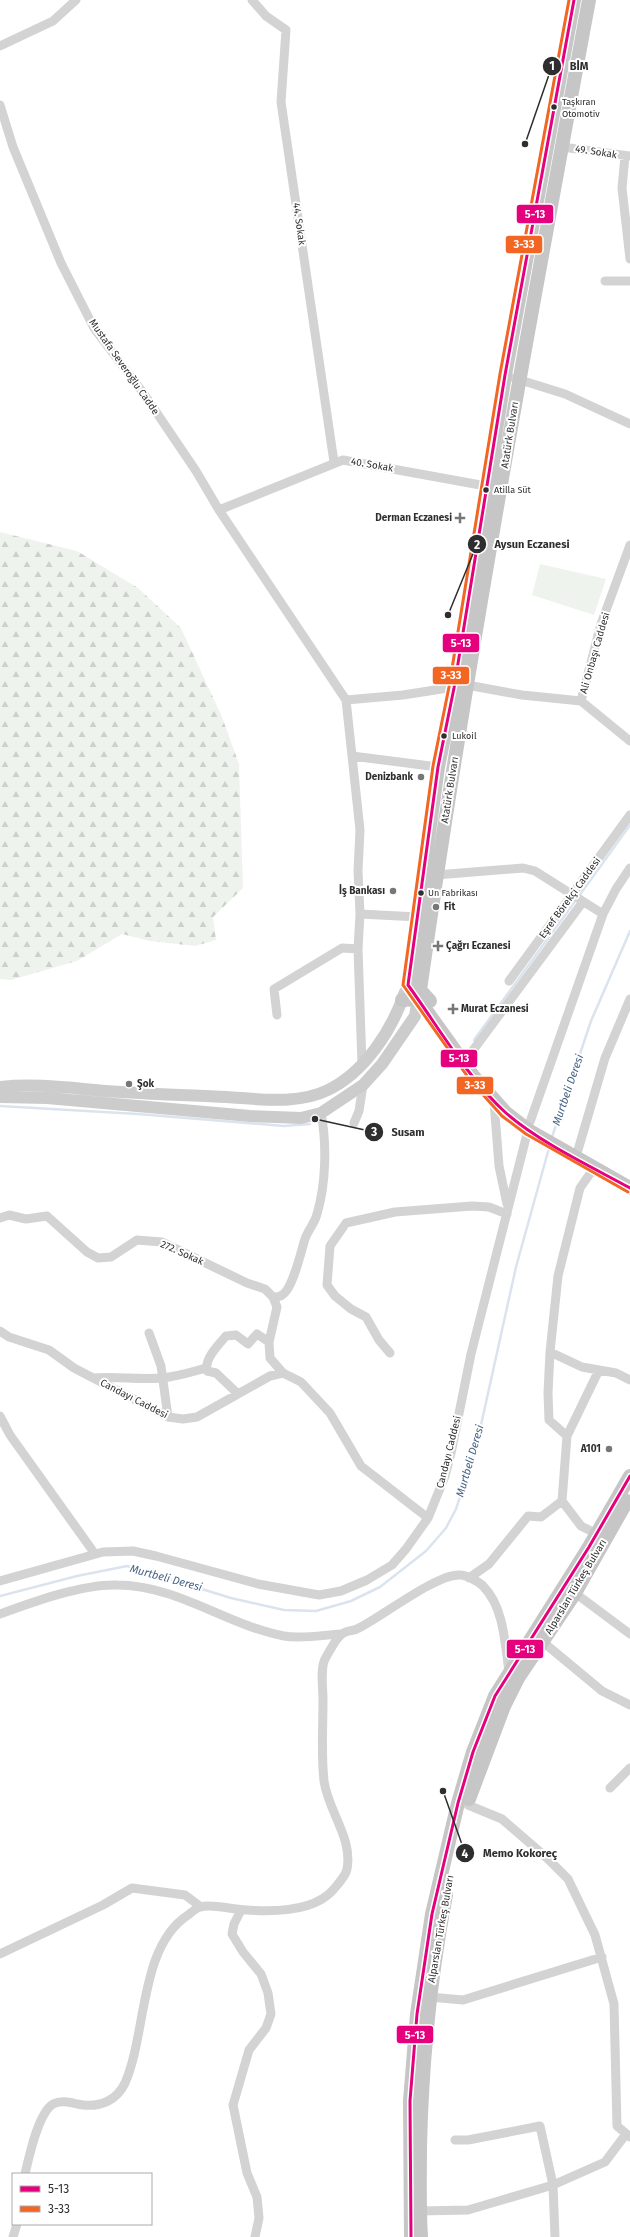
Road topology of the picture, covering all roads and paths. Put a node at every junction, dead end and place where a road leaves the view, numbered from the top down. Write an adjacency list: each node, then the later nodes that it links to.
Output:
1 (76, 0): 5 (street)
2 (252, 0): 15 (street, 44. Sokak)
3 (574, 0): 12 (main road, Atatürk Bulvarı)
4 (589, 0): 7 (main road, Atatürk Bulvarı)
5 (0, 46)
6 (0, 105): 17 (street, Mustafa Severoğlu Cadde)
7 (562, 147): 8 (street, 49. Sokak); 13 (main road, Atatürk Bulvarı)
8 (628, 156): 9 (street)
9 (630, 259)
10 (605, 281): 11 (street)
11 (630, 281)
12 (505, 375): 13 (street); 16 (main road, Atatürk Bulvarı)
13 (520, 380): 14 (street); 19 (main road, Atatürk Bulvarı)
14 (630, 424)
15 (334, 462): 16 (street, 40. Sokak); 17 (street, 40. Sokak)
16 (486, 486): 19 (main road, Atatürk Bulvarı)
17 (219, 510): 20 (street, Mustafa Severoğlu Cadde)
18 (630, 545): 21 (street, Ali Onbaşı Caddesi)
19 (460, 687): 20 (street); 21 (street); 24 (main road, Atatürk Bulvarı); 27 (main road, Atatürk Bulvarı)
20 (346, 700): 23 (street)
21 (581, 701): 22 (street, Ali Onbaşı Caddesi)
22 (630, 741)
23 (352, 756): 24 (street); 29 (street)
24 (438, 767): 31 (main road, Atatürk Bulvarı)
25 (630, 815): 28 (street, Eşref Börekçi Caddesi)
26 (630, 868): 30 (street, Candayı Caddesi)
27 (436, 875): 28 (street); 34 (main road, Atatürk Bulvarı)
28 (577, 899): 30 (street); 33 (street, Eşref Börekçi Caddesi); 38 (street, Eşref Börekçi Caddesi)
29 (360, 914): 31 (street); 32 (street)
30 (603, 914): 46 (street, Candayı Caddesi)
31 (418, 917): 34 (main road, Atatürk Bulvarı)
32 (358, 949): 37 (street); 39 (street)
33 (509, 981)
34 (415, 992): 36 (main road); 38 (main road); 40 (street); 43 (main road)
35 (630, 999): 47 (street)
36 (402, 1000): 39 (street)
37 (277, 1015)
38 (468, 1057): 46 (main road)
39 (362, 1064): 41 (street)
40 (363, 1085): 44 (street); 45 (street)
41 (0, 1087)
42 (0, 1097): 44 (street)
43 (494, 1101): 46 (main road); 51 (street)
44 (321, 1113): 53 (street)
45 (354, 1122)
46 (533, 1128): 47 (main road); 51 (street, Candayı Caddesi)
47 (578, 1154): 48 (main road); 49 (main road)
48 (594, 1168): 50 (main road); 57 (street)
49 (630, 1178)
50 (630, 1188)
51 (506, 1214): 58 (street); 72 (street, Candayı Caddesi)
52 (0, 1218): 53 (street, 272. Sokak)
53 (273, 1297): 56 (street)
54 (0, 1331): 62 (street, Candayı Caddesi)
55 (149, 1333): 63 (street)
56 (269, 1342): 59 (street); 61 (street)
57 (550, 1352): 60 (street); 68 (street)
58 (390, 1353)
59 (206, 1368): 63 (street); 65 (street)
60 (599, 1370): 64 (street); 68 (street)
61 (283, 1373): 65 (street, Candayı Caddesi); 72 (street)
62 (93, 1378): 63 (street); 67 (street, Candayı Caddesi)
63 (163, 1378): 67 (street)
64 (630, 1380)
65 (237, 1393): 67 (street, Candayı Caddesi)
66 (0, 1416): 74 (street)
67 (168, 1417)
68 (567, 1436): 71 (street)
69 (630, 1476): 73 (main road, Alparslan Türkeş Bulvarı)
70 (630, 1496): 77 (main road, Alparslan Türkeş Bulvarı)
71 (562, 1501): 73 (street); 75 (street)
72 (428, 1518): 74 (street, Candayı Caddesi)
73 (597, 1534): 82 (main road, Alparslan Türkeş Bulvarı)
74 (95, 1554): 76 (street, Candayı Caddesi)
75 (469, 1578): 79 (street); 82 (street)
76 (0, 1582)
77 (575, 1593): 80 (street); 81 (main road, Alparslan Türkeş Bulvarı)
78 (0, 1614): 79 (street)
79 (341, 1634): 88 (street)
80 (630, 1634)
81 (543, 1642): 83 (street); 86 (main road, Alparslan Türkeş Bulvarı)
82 (509, 1672): 100 (main road, Alparslan Türkeş Bulvarı)
83 (630, 1705)
84 (630, 1768): 85 (street)
85 (610, 1788)
86 (468, 1805): 90 (street); 91 (main road, Alparslan Türkeş Bulvarı)
87 (201, 1907): 88 (street); 89 (street); 94 (street)
88 (242, 1910): 99 (street)
89 (0, 1954)
90 (602, 1958): 91 (street); 92 (street)
91 (429, 1997): 96 (main road, Alparslan Türkeş Bulvarı)
92 (628, 2136): 95 (street)
93 (455, 2140): 95 (street)
94 (25, 2173)
95 (553, 2185): 96 (street); 102 (street)
96 (419, 2211): 101 (main road, Alparslan Türkeş Bulvarı)
97 (17, 2225): 98 (street)
98 (13, 2237)
99 (255, 2237)
100 (411, 2237)
101 (421, 2237)
102 (555, 2237)

